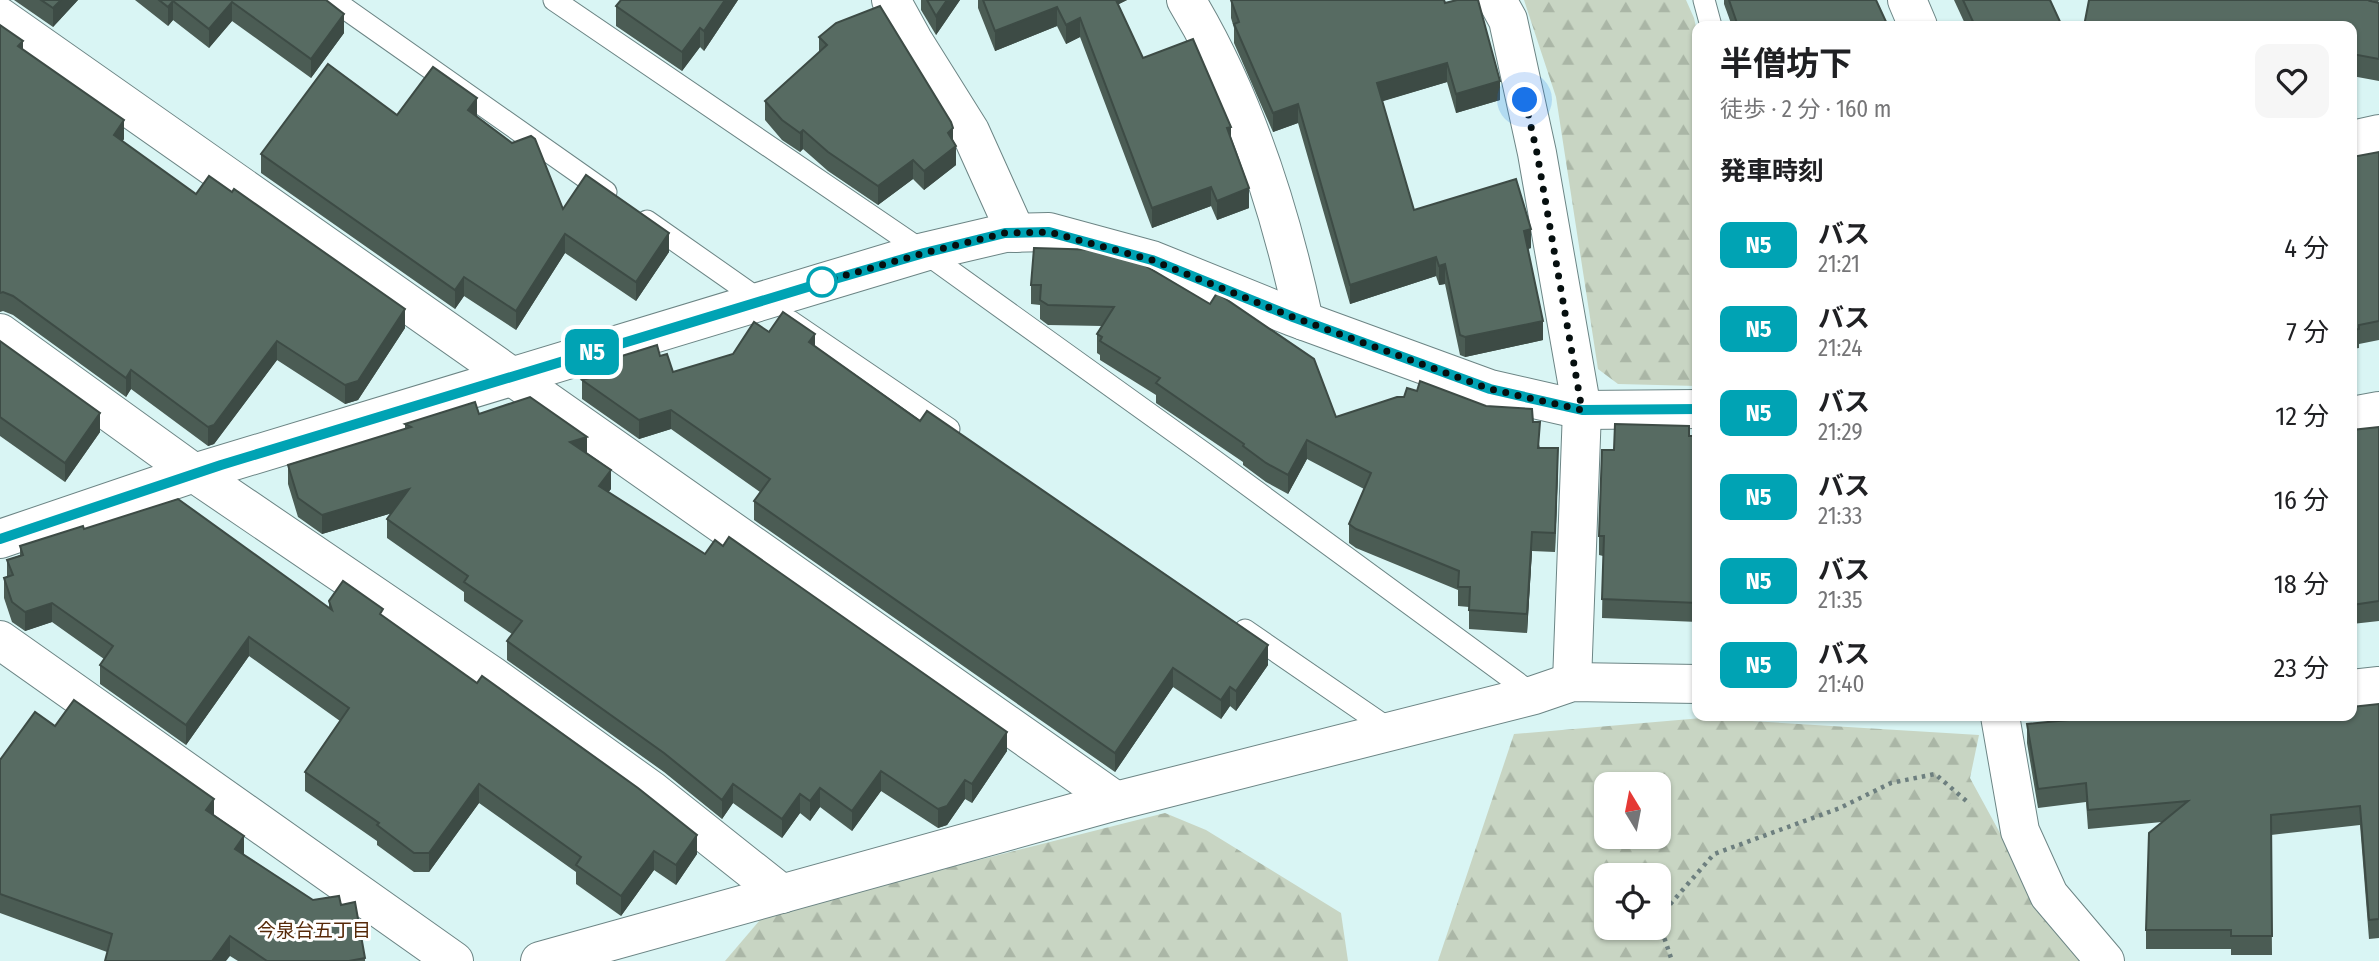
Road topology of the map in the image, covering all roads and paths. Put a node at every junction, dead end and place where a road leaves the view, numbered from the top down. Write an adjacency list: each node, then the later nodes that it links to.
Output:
1 (333, 0): 15 (lane)
2 (554, 0): 14 (lane)
3 (891, 0): 13 (street)
4 (1186, 0): 16 (street)
5 (1497, 0): 20 (street)
6 (1704, 0): 9 (lane)
7 (1907, 0): 10 (street)
8 (0, 17): 18 (street)
9 (1710, 21)
10 (1916, 21)
11 (2379, 134): 12 (street)
12 (2357, 139)
13 (1016, 233): 14 (street); 16 (street)
14 (924, 253): 15 (street); 32 (lane)
15 (761, 301): 18 (street); 23 (lane)
16 (1304, 321): 20 (street)
17 (0, 333): 24 (street)
18 (512, 377): 24 (street); 35 (street)
19 (1692, 409): 20 (street)
20 (1582, 410): 28 (street)
21 (2379, 411): 22 (street)
22 (2357, 415)
23 (968, 442)
24 (194, 473): 25 (street); 37 (street)
25 (0, 539)
26 (1232, 622): 34 (lane)
27 (0, 640): 40 (street)
28 (1572, 682): 29 (street); 32 (street)
29 (1692, 684)
30 (2379, 686): 31 (street)
31 (2357, 688)
32 (1534, 695): 34 (street)
33 (2001, 721): 36 (street)
34 (1392, 731): 35 (street)
35 (1116, 801): 37 (street)
36 (2020, 831): 38 (path); 43 (street)
37 (782, 894): 41 (street)
38 (1671, 903)
39 (1665, 940): 42 (path)
40 (454, 961)
41 (540, 961)
42 (1672, 961)
43 (2105, 961)

